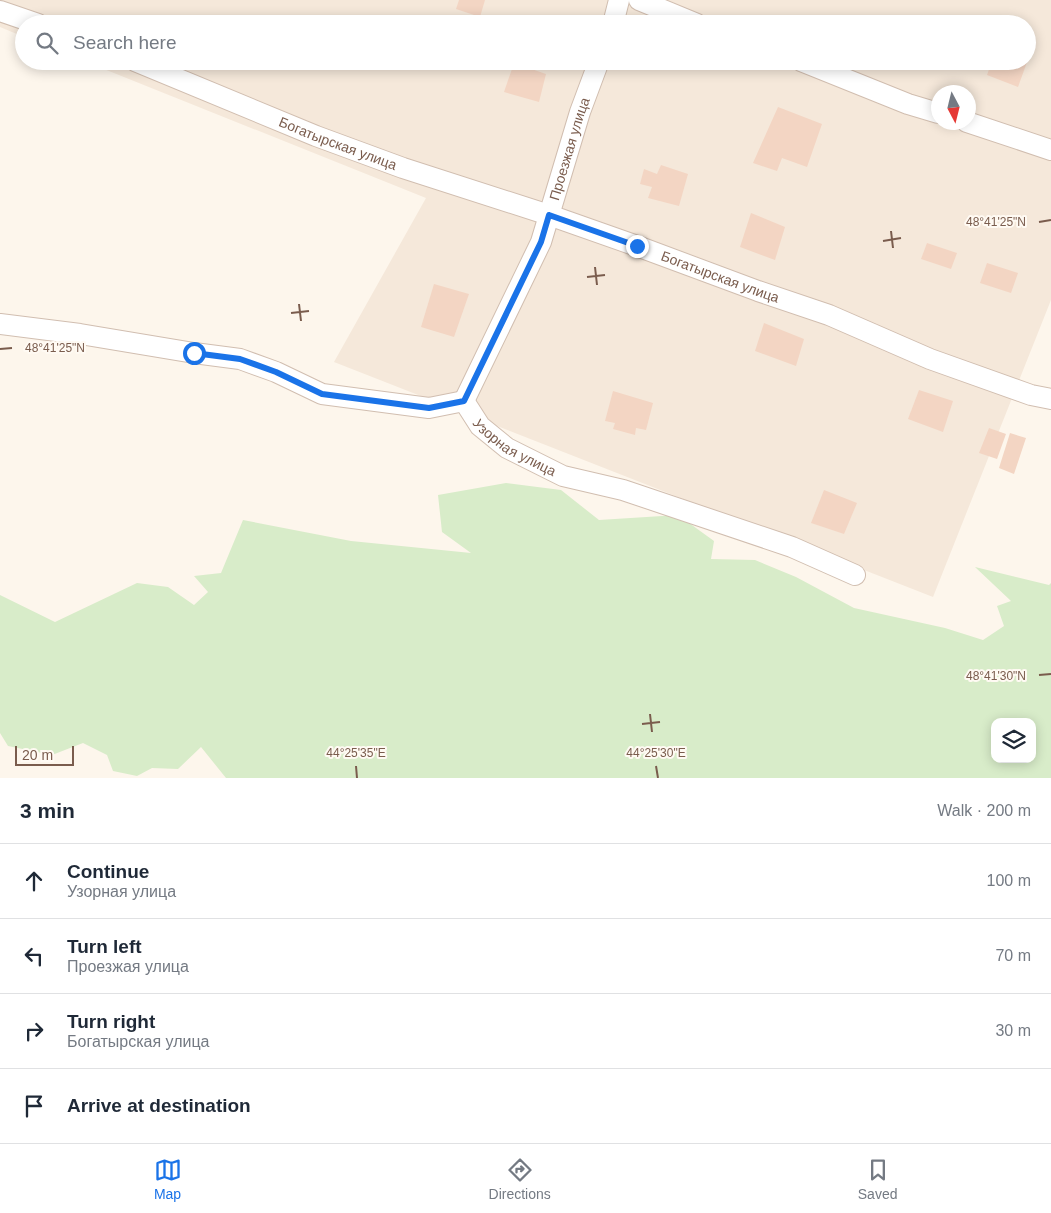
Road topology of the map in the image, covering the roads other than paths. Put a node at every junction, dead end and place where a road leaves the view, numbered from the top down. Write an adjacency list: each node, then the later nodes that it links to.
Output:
1 (619, 0): 4 (street)
2 (639, 0): 5 (street)
3 (0, 11): 6 (street)
4 (615, 15)
5 (675, 15)
6 (15, 16)
7 (157, 70): 13 (street, Богатырская улица)
8 (595, 70): 13 (street, Проезжая улица)
9 (823, 70): 10 (street)
10 (931, 111)
11 (976, 125): 12 (street)
12 (1051, 150)
13 (549, 215): 15 (street, Богатырская улица); 16 (street, Проезжая улица)
14 (0, 324): 16 (street, Узорная улица)
15 (1051, 399)
16 (464, 401): 17 (street, Узорная улица)
17 (855, 575)

